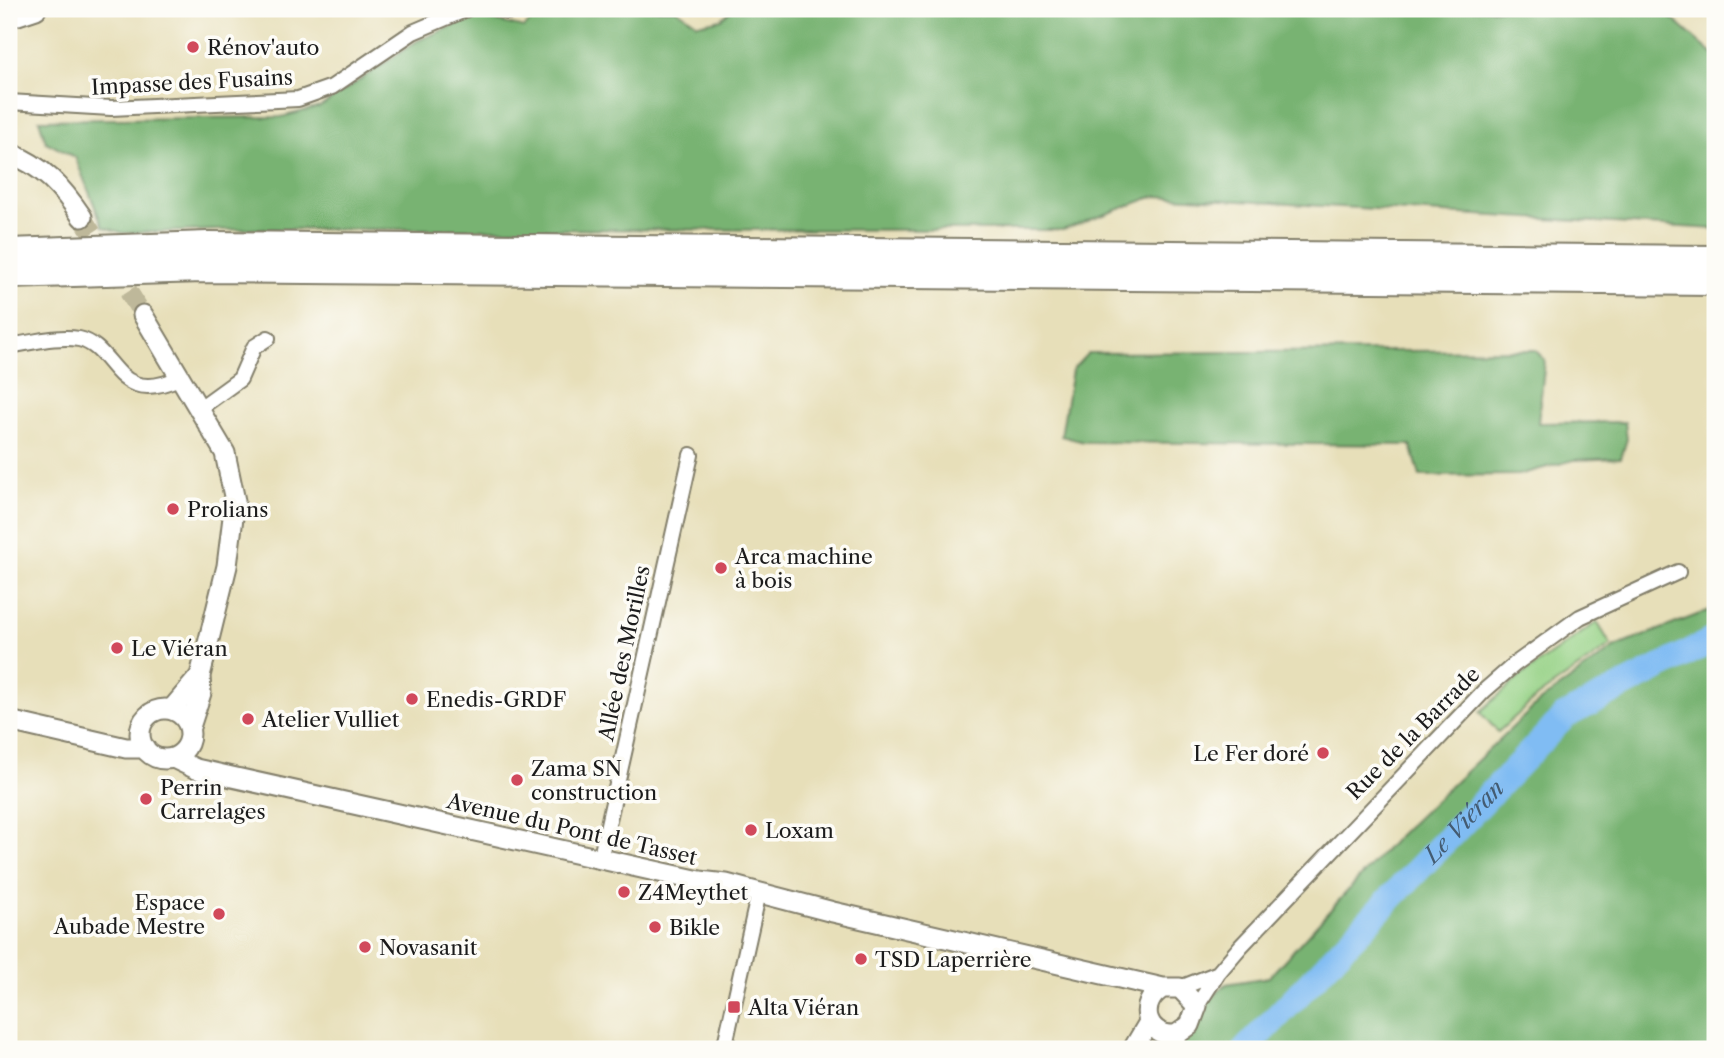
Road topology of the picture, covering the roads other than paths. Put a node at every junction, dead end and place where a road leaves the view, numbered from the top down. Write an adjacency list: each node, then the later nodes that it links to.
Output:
1 (36, 9): 5 (street)
2 (467, 9): 6 (street, Impasse des Fusains)
3 (497, 9): 4 (street)
4 (522, 9)
5 (9, 18)
6 (15, 102): 7 (street, Impasse des Fusains)
7 (9, 110)
8 (9, 153): 10 (street)
9 (9, 166): 10 (street)
10 (56, 181): 11 (street)
11 (82, 217)
12 (9, 252): 13 (highway)
13 (1715, 259)
14 (9, 275): 15 (highway)
15 (1715, 282)
16 (143, 315): 19 (street)
17 (268, 338): 20 (street)
18 (9, 346): 19 (street)
19 (181, 377): 20 (street)
20 (200, 408): 23 (street)
21 (691, 455): 32 (street, Allée des Morilles)
22 (1678, 572): 34 (street, Rue de la Barrade)
23 (200, 677): 24 (street); 27 (street)
24 (172, 709): 26 (street); 27 (street)
25 (9, 721): 28 (street)
26 (141, 726): 28 (street); 29 (street)
27 (190, 733): 30 (street); 31 (street)
28 (103, 743): 29 (street)
29 (145, 748): 30 (street)
30 (173, 758): 31 (street, Avenue du Pont de Tasset)
31 (218, 771): 32 (street, Avenue du Pont de Tasset)
32 (600, 860): 33 (street, Avenue du Pont de Tasset)
33 (760, 892): 35 (street, Avenue du Pont de Tasset); 40 (street)
34 (1218, 973): 36 (street, Rue de la Barrade); 37 (street, Rue de la Barrade)
35 (1121, 978): 36 (street, Avenue du Pont de Tasset); 38 (street)
36 (1171, 988): 37 (street); 38 (street)
37 (1197, 1006): 39 (street)
38 (1148, 1014): 39 (street); 41 (street)
39 (1168, 1035): 42 (street)
40 (724, 1049)
41 (1133, 1049)
42 (1142, 1049)

